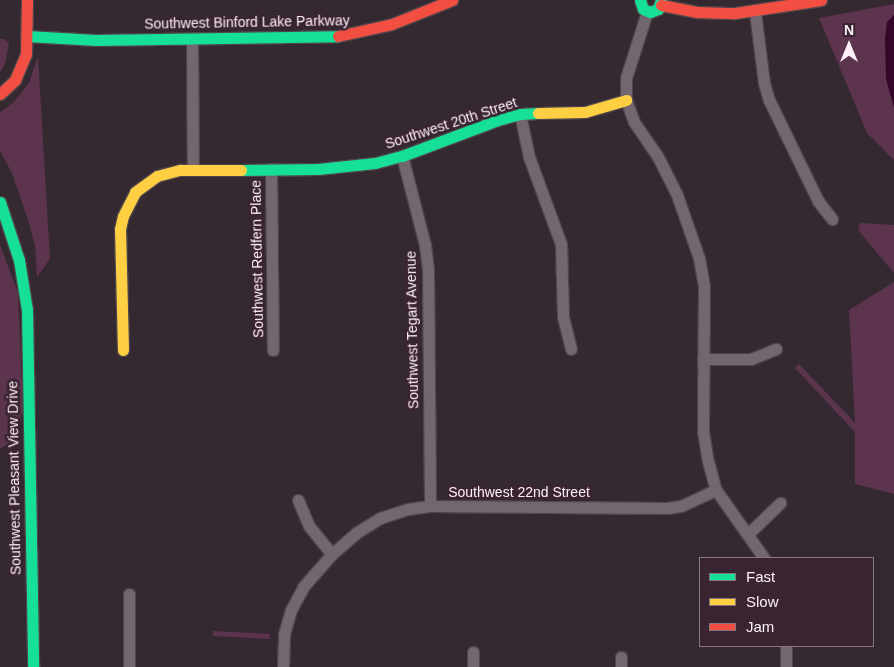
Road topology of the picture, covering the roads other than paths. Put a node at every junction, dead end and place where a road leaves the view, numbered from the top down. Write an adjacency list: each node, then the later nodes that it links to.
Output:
1 (27, 0): 10 (street)
2 (452, 0): 5 (street, Southwest Binford Lake Parkway)
3 (640, 0): 7 (street)
4 (821, 0): 8 (street)
5 (440, 2): 9 (street, Southwest Binford Lake Parkway)
6 (661, 2): 7 (street); 8 (street)
7 (647, 12): 12 (street)
8 (755, 12): 18 (street)
9 (192, 40): 10 (street, Southwest Binford Lake Parkway); 16 (street)
10 (27, 41): 11 (street)
11 (0, 94)
12 (626, 100): 13 (street, Southwest 20th Street); 23 (street)
13 (520, 114): 14 (street, Southwest 20th Street); 19 (street)
14 (402, 156): 15 (street, Southwest 20th Street); 27 (street, Southwest Tegart Avenue)
15 (271, 168): 16 (street, Southwest 20th Street); 21 (street, Southwest Redfern Place)
16 (193, 169): 20 (street, Southwest 20th Street)
17 (0, 202): 34 (street, Southwest Pleasant View Drive)
18 (832, 219)
19 (571, 349)
20 (123, 350)
21 (273, 350)
22 (776, 350): 23 (street)
23 (703, 359): 24 (street)
24 (716, 490): 27 (street, Southwest 22nd Street); 28 (street)
25 (298, 500): 29 (street)
26 (780, 503): 28 (street)
27 (430, 506): 29 (street, Southwest 22nd Street)
28 (748, 534): 30 (street)
29 (332, 554): 36 (street, Southwest 22nd Street)
30 (763, 557)
31 (129, 594): 35 (street)
32 (786, 647): 38 (street)
33 (474, 652): 37 (street)
34 (33, 667)
35 (129, 667)
36 (283, 667)
37 (473, 667)
38 (786, 667)

